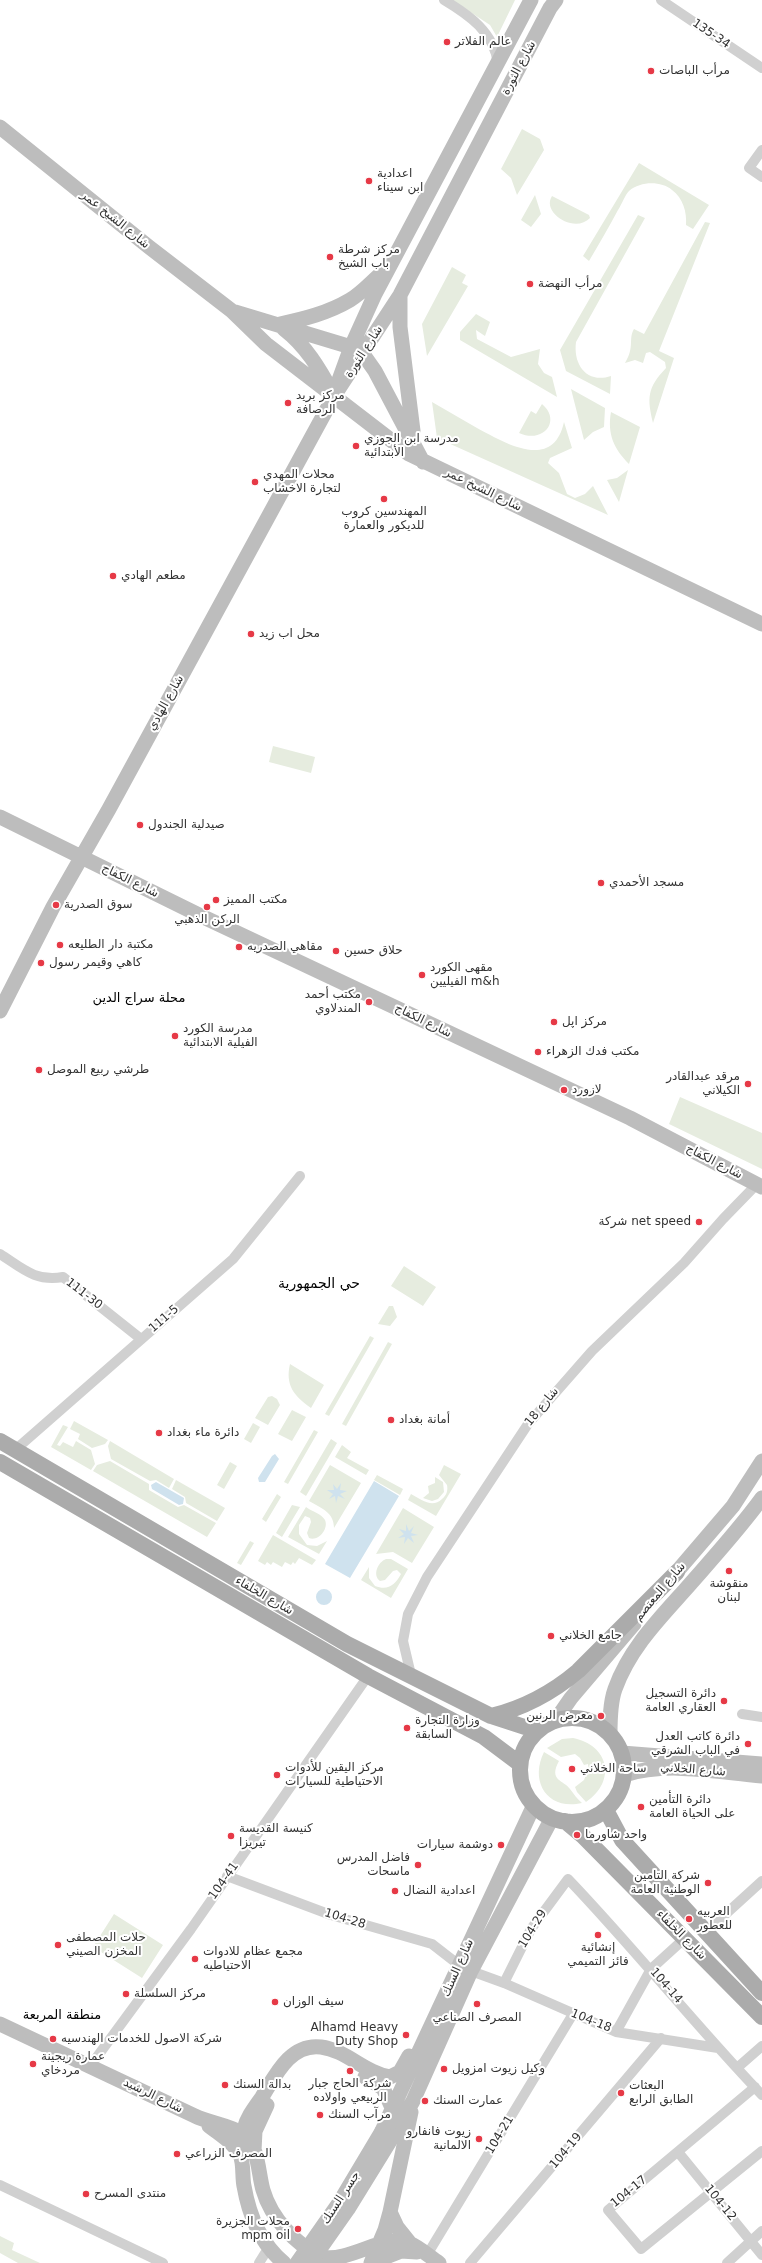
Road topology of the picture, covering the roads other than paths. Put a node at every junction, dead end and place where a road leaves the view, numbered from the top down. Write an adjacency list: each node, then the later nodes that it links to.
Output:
1 (444, 0): 5 (street)
2 (531, 0): 5 (main road, شارع الثورة)
3 (556, 0): 11 (main road, شارع الثورة)
4 (661, 0): 6 (street, 135-34)
5 (498, 64): 10 (main road, شارع الثورة)
6 (762, 68)
7 (0, 127): 12 (main road, شارع الشيخ عمر)
8 (762, 150): 9 (street)
9 (762, 177)
10 (390, 266): 13 (main road); 14 (main road, شارع الثورة)
11 (400, 295): 14 (main road, شارع الثورة); 16 (main road)
12 (232, 311): 13 (main road, شارع الشيخ عمر); 15 (main road, شارع الشيخ عمر)
13 (278, 324): 14 (main road, شارع الشيخ عمر); 15 (main road)
14 (357, 350): 15 (main road, شارع الثورة); 16 (main road)
15 (334, 396): 17 (main road, شارع الشيخ عمر); 20 (main road, شارع الهادي)
16 (414, 442): 17 (main road)
17 (423, 462): 18 (main road, شارع الشيخ عمر)
18 (762, 624)
19 (0, 817): 20 (main road, شارع الكفاح)
20 (82, 858): 21 (main road, شارع الهادي); 23 (main road, شارع الكفاح)
21 (0, 1011)
22 (300, 1176): 25 (street, 111-5)
23 (760, 1185): 32 (street, شارع 18)
24 (0, 1254): 25 (street, 111-30)
25 (141, 1339): 27 (street, 111-5)
26 (0, 1440): 27 (main road, شارع الخلفاء)
27 (15, 1450): 32 (main road, شارع الخلفاء)
28 (762, 1461): 31 (main road, شارع المعتصم)
29 (1, 1464): 33 (main road, شارع الخلفاء)
30 (762, 1498): 39 (main road, شارع المعتصم)
31 (677, 1572): 35 (main road); 37 (main road, شارع المعتصم)
32 (411, 1675): 35 (main road, شارع الخلفاء)
33 (368, 1676): 41 (main road, شارع الخلفاء); 48 (street, 104-41)
34 (742, 1714): 36 (street)
35 (491, 1716): 38 (main road, شارع الخلفاء)
36 (762, 1717)
37 (554, 1721): 38 (main road); 39 (main road)
38 (537, 1731): 41 (main road)
39 (610, 1734): 40 (main road)
40 (622, 1753): 42 (main road, شارع الخلاني); 43 (main road)
41 (520, 1764): 45 (main road)
42 (762, 1764)
43 (624, 1775): 44 (main road, شارع الخلاني); 46 (main road)
44 (762, 1776)
45 (534, 1805): 47 (main road); 53 (main road, شارع السنك)
46 (606, 1810): 47 (main road); 51 (main road, شارع الخلفاء)
47 (558, 1820): 52 (main road, شارع الخلفاء); 53 (main road, شارع السنك)
48 (228, 1876): 53 (street, 104-28); 65 (street, 104-41)
49 (568, 1879): 54 (street, 104-14); 55 (street, 104-29)
50 (762, 1882): 51 (street)
51 (706, 1932): 56 (main road, شارع الخلفاء)
52 (684, 1939): 54 (street); 59 (main road, شارع الخلفاء)
53 (465, 1968): 55 (street, 104-18); 57 (main road, شارع السنك); 68 (main road, شارع السنك)
54 (651, 1969): 61 (street); 64 (street, 104-14)
55 (504, 1983): 58 (street, 104-18)
56 (762, 1993)
57 (438, 2011): 69 (main road, شارع السنك); 70 (main road, شارع الرشيد)
58 (572, 2014): 61 (street, 104-18); 87 (street, 104-21)
59 (762, 2017)
60 (0, 2024): 65 (main road, شارع الرشيد)
61 (616, 2032): 62 (street, 104-18)
62 (660, 2038): 64 (street, 104-18); 94 (street, 104-19)
63 (762, 2046): 66 (street)
64 (718, 2048): 66 (street, 104-14)
65 (91, 2065): 71 (main road, شارع الرشيد)
66 (737, 2068): 67 (street, 104-14)
67 (758, 2091): 76 (street, 104-17)
68 (413, 2101): 73 (main road, شارع السنك); 80 (main road)
69 (393, 2110): 73 (main road, شارع السنك); 77 (main road)
70 (252, 2113): 72 (main road); 74 (main road, شارع الرشيد)
71 (197, 2117): 72 (main road, شارع الرشيد); 77 (main road, شارع الرشيد)
72 (217, 2125): 74 (main road, شارع الرشيد)
73 (387, 2133): 91 (main road, جسر السنك, bridge); 92 (main road, جسر السنك, bridge)
74 (242, 2134): 77 (main road, شارع الرشيد)
75 (762, 2151): 79 (street, 104-17)
76 (678, 2152): 79 (street, 104-12); 79 (street, 104-17)
77 (248, 2159): 84 (main road, شارع الرشيد); 85 (main road, شارع الرشيد)
78 (0, 2185): 88 (street)
79 (711, 2192): 82 (street, 104-12)
80 (390, 2212): 83 (main road); 85 (main road)
81 (762, 2231): 82 (street)
82 (751, 2241): 86 (street, 104-12); 95 (street)
83 (409, 2242): 85 (main road, شارع الرشيد); 87 (main road)
84 (269, 2247): 89 (street); 90 (main road, شارع الرشيد)
85 (377, 2248): 93 (main road)
86 (762, 2255)
87 (433, 2259): 93 (main road)
88 (164, 2263)
89 (259, 2263)
90 (284, 2263)
91 (297, 2263)
92 (310, 2263)
93 (371, 2263)
94 (470, 2263)
95 (727, 2263)

